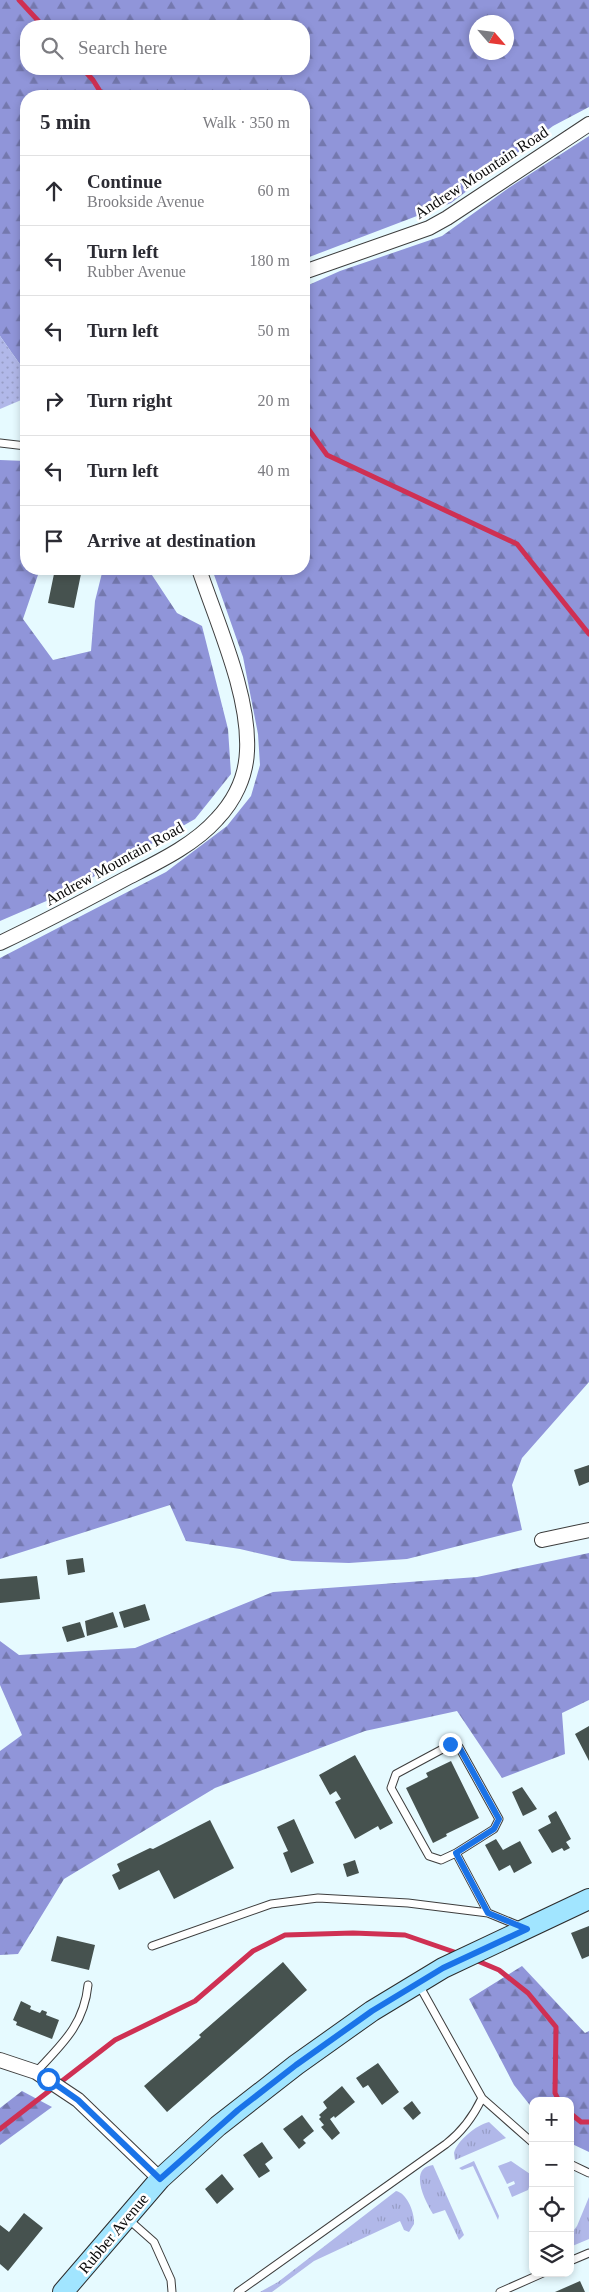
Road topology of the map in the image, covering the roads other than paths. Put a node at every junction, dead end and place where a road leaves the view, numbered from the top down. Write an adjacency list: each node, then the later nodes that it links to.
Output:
1 (589, 124): 2 (street, Andrew Mountain Road)
2 (310, 270)
3 (0, 443): 4 (lane)
4 (20, 445)
5 (201, 575): 6 (street, Andrew Mountain Road)
6 (0, 943)
7 (589, 1530): 8 (street)
8 (542, 1540)
9 (456, 1853): 9 (lane); 11 (lane)
10 (589, 1899): 12 (street, Rubber Avenue)
11 (488, 1913): 12 (lane); 13 (lane)
12 (527, 1929): 14 (street, Rubber Avenue)
13 (152, 1946)
14 (418, 1983): 18 (lane); 22 (street, Rubber Avenue)
15 (88, 1985): 17 (lane)
16 (0, 2060): 17 (street)
17 (42, 2076): 22 (street)
18 (482, 2098): 19 (lane); 29 (lane)
19 (532, 2142)
20 (574, 2166): 21 (lane)
21 (589, 2173)
22 (160, 2179): 23 (street, Rubber Avenue)
23 (126, 2218): 27 (street, Rubber Avenue); 28 (lane)
24 (589, 2252): 25 (lane)
25 (574, 2259)
26 (533, 2277): 30 (lane)
27 (63, 2292)
28 (172, 2292)
29 (238, 2292)
30 (500, 2292)

